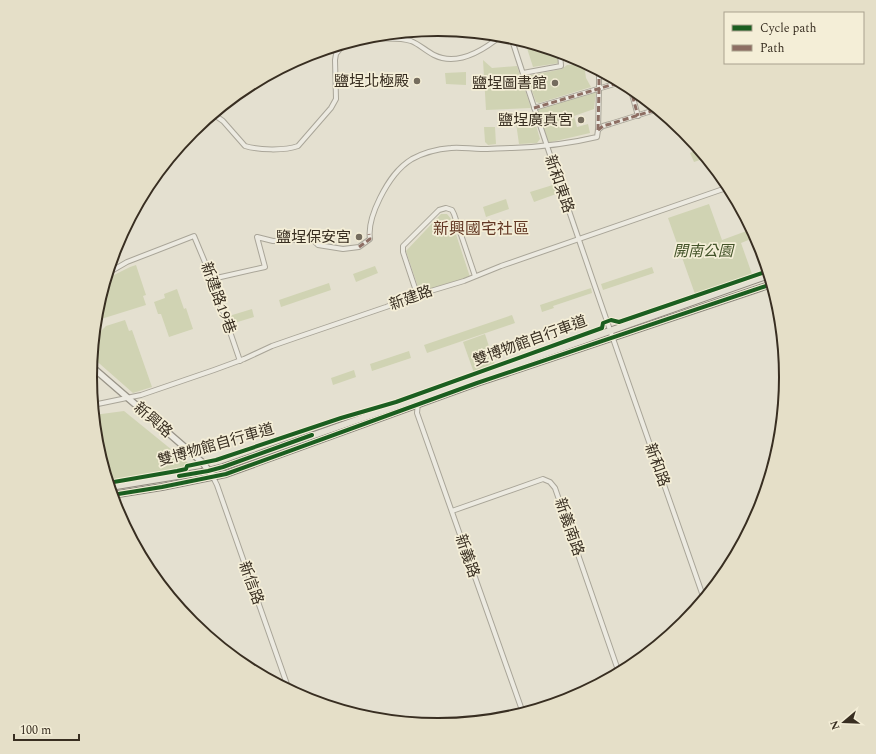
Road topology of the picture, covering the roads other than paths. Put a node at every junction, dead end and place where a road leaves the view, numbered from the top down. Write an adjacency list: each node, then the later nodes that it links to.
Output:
1 (393, 39): 2 (street)
2 (494, 41)
3 (514, 45): 6 (street, 新和東路)
4 (338, 51): 14 (street)
5 (560, 59): 6 (street)
6 (523, 73): 11 (street, 新和東路)
7 (599, 77): 9 (street)
8 (613, 85): 9 (street)
9 (599, 89): 11 (street); 15 (street)
10 (633, 97): 13 (street)
11 (534, 108): 16 (street, 新和東路)
12 (652, 111): 13 (street)
13 (638, 116): 15 (street)
14 (217, 117)
15 (598, 130): 16 (street)
16 (546, 146): 18 (street, 新和東路); 22 (street)
17 (723, 189): 18 (street, 新建路)
18 (578, 240): 20 (street, 新建路); 25 (street, 新和東路)
19 (114, 269): 22 (street, 新建路19巷)
20 (476, 276): 24 (street, 新建路); 24 (street)
21 (764, 277): 25 (main road)
22 (212, 279): 26 (street, 新建路19巷)
23 (766, 286): 25 (main road)
24 (419, 295): 26 (street, 新建路)
25 (611, 334): 29 (main road); 31 (main road); 37 (street, 新和路)
26 (240, 361): 28 (street, 新建路)
27 (97, 371): 28 (street, 新興路)
28 (128, 398): 30 (street, 新建路); 32 (street, 新興路)
29 (418, 398): 31 (street, 新義路); 32 (main road)
30 (98, 404)
31 (417, 405): 33 (main road); 36 (street, 新義路)
32 (208, 471): 33 (street, 新興路); 34 (main road)
33 (213, 477): 35 (main road); 39 (street, 新信路)
34 (115, 486)
35 (118, 494)
36 (452, 512): 38 (street, 新義南路); 40 (street, 新義路)
37 (702, 593)
38 (617, 667)
39 (286, 683)
40 (521, 707)

